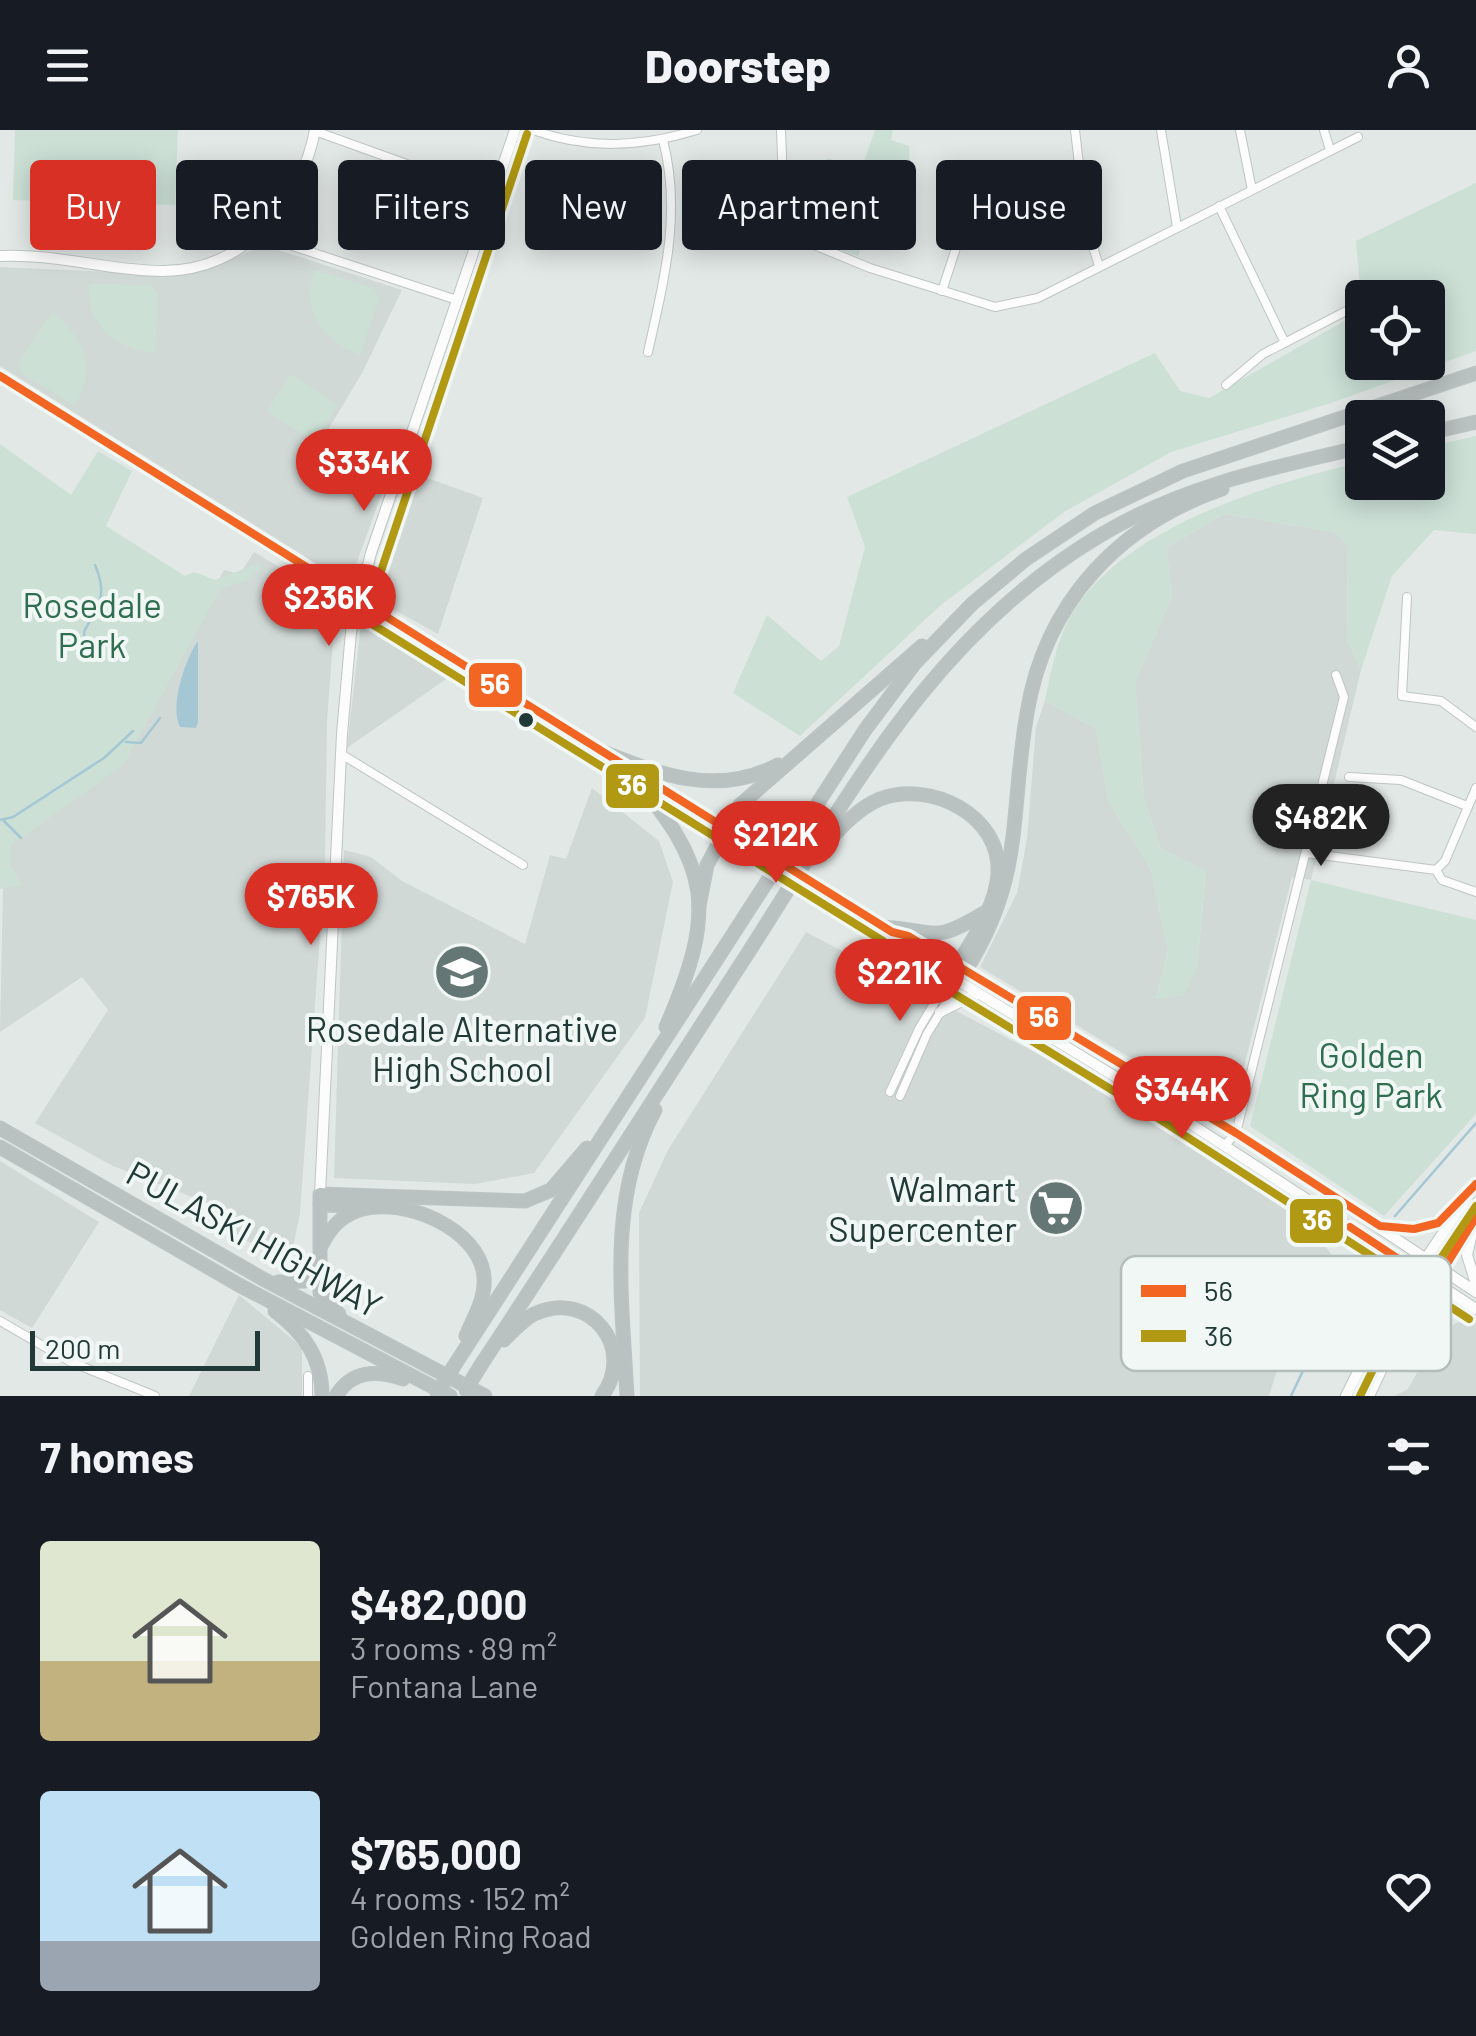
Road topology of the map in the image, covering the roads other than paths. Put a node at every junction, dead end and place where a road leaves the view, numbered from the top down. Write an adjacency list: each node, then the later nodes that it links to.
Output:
1 (315, 130): 13 (main road); 14 (street)
2 (515, 130): 24 (main road)
3 (533, 130): 11 (street)
4 (697, 130): 11 (street)
5 (781, 130): 23 (street)
6 (1075, 130): 22 (street)
7 (1161, 130): 17 (street)
8 (1240, 130): 15 (street)
9 (1324, 130): 12 (street)
10 (1358, 138): 12 (street)
11 (663, 140): 27 (street)
12 (1330, 150): 15 (street)
13 (305, 160)
14 (396, 160)
15 (1252, 190): 16 (street)
16 (1219, 206): 17 (street); 26 (street)
17 (1177, 227): 22 (street)
18 (233, 250): 21 (main road)
19 (305, 250): 24 (street)
20 (955, 250): 23 (street)
21 (0, 256)
22 (1100, 266): 23 (street)
23 (942, 291)
24 (457, 300): 36 (main road)
25 (1345, 312): 26 (street)
26 (1284, 342): 30 (street)
27 (648, 352)
28 (1473, 373): 37 (highway)
29 (0, 376): 36 (main road)
30 (1226, 384)
31 (1476, 422): 32 (highway)
32 (1445, 428)
33 (1345, 451): 34 (highway)
34 (1298, 462): 51 (highway); 57 (highway)
35 (1407, 597): 39 (street)
36 (358, 600): 40 (main road); 42 (main road)
37 (944, 631): 41 (highway); 62 (highway)
38 (1336, 676): 48 (street)
39 (1476, 727)
40 (586, 745): 41 (highway); 43 (main road)
41 (802, 752): 47 (highway)
42 (341, 754): 49 (street); 71 (main road)
43 (628, 772): 47 (main road); 53 (highway)
44 (1349, 778): 46 (street)
45 (1476, 788): 46 (street)
46 (1466, 806): 50 (street)
47 (724, 831): 53 (highway); 55 (main road, bridge)
48 (1306, 852): 50 (street); 67 (street)
49 (523, 865)
50 (1436, 870): 52 (street)
51 (796, 878): 54 (highway); 61 (highway)
52 (1476, 892)
53 (699, 906): 62 (highway)
54 (986, 912): 55 (highway); 57 (highway)
55 (888, 929): 56 (main road); 57 (main road)
56 (921, 959): 57 (main road); 59 (main road)
57 (958, 973): 58 (main road); 59 (street); 60 (street); 67 (main road)
58 (978, 993): 60 (main road); 68 (main road)
59 (937, 998): 63 (street)
60 (940, 1012): 64 (street)
61 (705, 1018): 93 (highway); 105 (highway)
62 (652, 1061): 65 (highway)
63 (890, 1092)
64 (900, 1096)
65 (623, 1104): 71 (highway); 92 (highway)
66 (0, 1128): 84 (highway, PULASKI HIGHWAY)
67 (1236, 1133): 68 (street); 74 (main road)
68 (1225, 1145): 75 (main road)
69 (0, 1147): 86 (highway, PULASKI HIGHWAY)
70 (1472, 1189): 74 (main road); 80 (main road)
71 (320, 1199): 72 (highway); 76 (highway)
72 (371, 1206): 76 (highway); 92 (highway)
73 (1476, 1217): 81 (main road); 85 (main road)
74 (1380, 1226): 79 (main road)
75 (1358, 1232): 77 (main road); 78 (main road)
76 (318, 1251): 82 (highway)
77 (1376, 1256)
78 (1394, 1256)
79 (1425, 1256)
80 (1427, 1256)
81 (1451, 1258)
82 (317, 1266): 84 (highway); 91 (highway)
83 (1451, 1274): 87 (main road)
84 (264, 1278): 91 (highway, PULASKI HIGHWAY)
85 (1476, 1284)
86 (241, 1286): 98 (highway, PULASKI HIGHWAY); 101 (highway)
87 (1476, 1292)
88 (1451, 1293): 89 (main road)
89 (1473, 1307)
90 (0, 1320): 99 (street)
91 (360, 1331): 103 (highway, PULASKI HIGHWAY)
92 (457, 1359): 98 (highway, bridge)
93 (484, 1360): 97 (highway, bridge); 104 (highway)
94 (1358, 1371): 106 (main road)
95 (1383, 1371): 107 (main road)
96 (308, 1376): 100 (street)
97 (463, 1394)
98 (440, 1395): 102 (highway)
99 (155, 1396)
100 (308, 1396)
101 (322, 1396)
102 (336, 1396)
103 (485, 1396)
104 (602, 1396)
105 (626, 1396)
106 (1346, 1396)
107 (1370, 1396)

